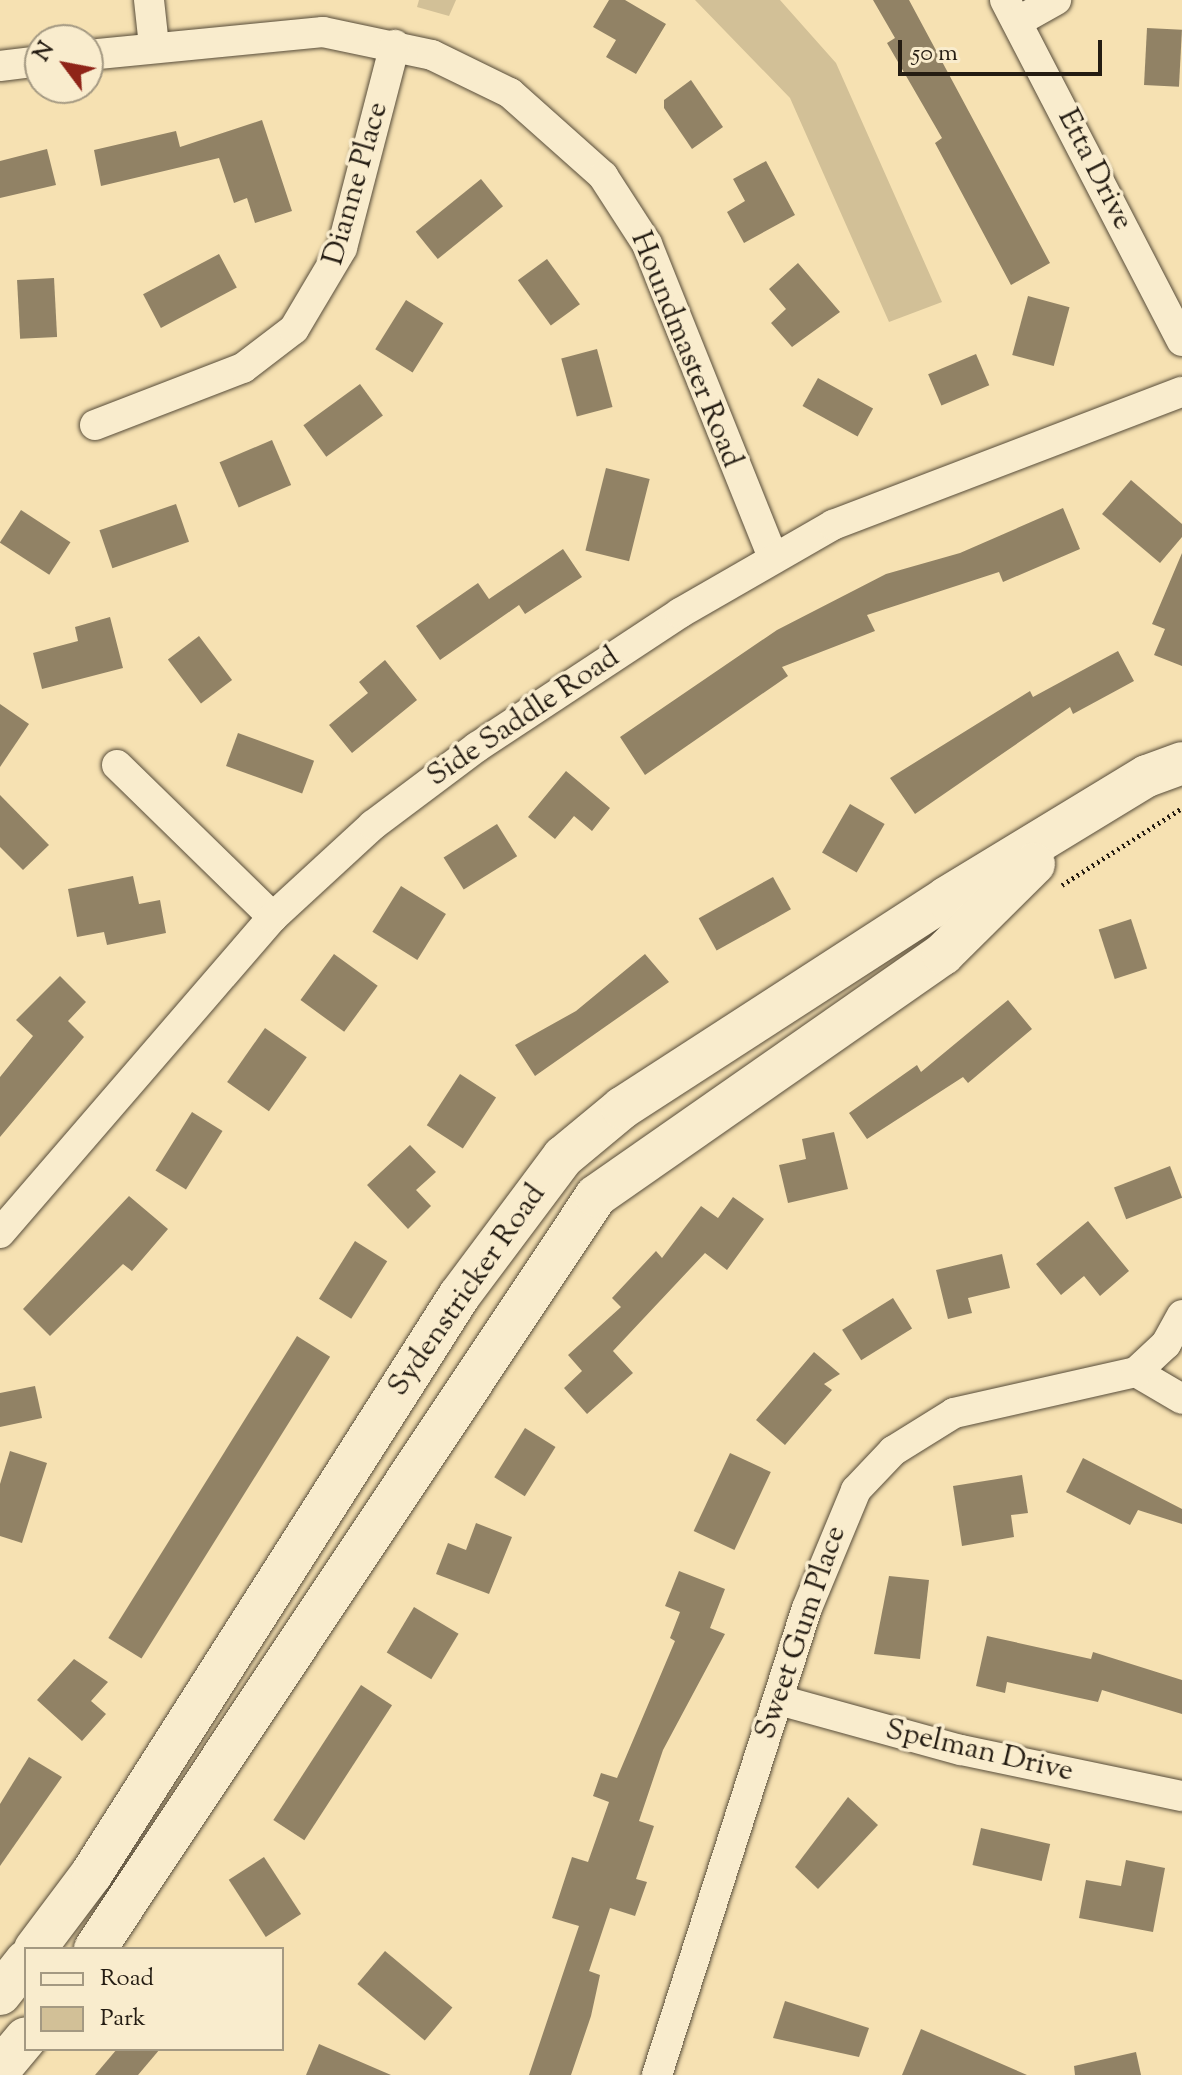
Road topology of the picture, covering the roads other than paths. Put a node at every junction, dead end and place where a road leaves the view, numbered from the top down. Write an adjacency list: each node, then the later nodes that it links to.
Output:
1 (149, 0): 5 (street)
2 (1056, 0): 3 (street)
3 (1011, 11): 9 (street, Etta Drive)
4 (395, 45): 5 (street, Houndmaster Road); 11 (street, Dianne Place); 12 (street, Houndmaster Road)
5 (154, 46): 6 (street, Houndmaster Road)
6 (104, 53)
7 (24, 63): 8 (street)
8 (0, 66)
9 (1182, 341)
10 (1182, 392): 12 (street, Side Saddle Road)
11 (95, 425)
12 (773, 558): 16 (street, Side Saddle Road)
13 (1182, 763): 15 (main road, Sydenstricker Road)
14 (117, 765): 16 (street)
15 (1084, 816): 23 (main road, Sydenstricker Road); 24 (main road, Sydenstricker Road)
16 (273, 917): 17 (street, Side Saddle Road)
17 (0, 1233)
18 (1182, 1315): 19 (street)
19 (1136, 1372): 20 (street); 21 (street, Sweet Gum Place)
20 (1182, 1399)
21 (779, 1700): 22 (street, Spelman Drive); 29 (street, Sweet Gum Place)
22 (1182, 1796)
23 (36, 1947)
24 (96, 1947)
25 (24, 1964): 26 (main road)
26 (0, 1994)
27 (24, 2040): 28 (main road)
28 (0, 2069)
29 (659, 2075)

